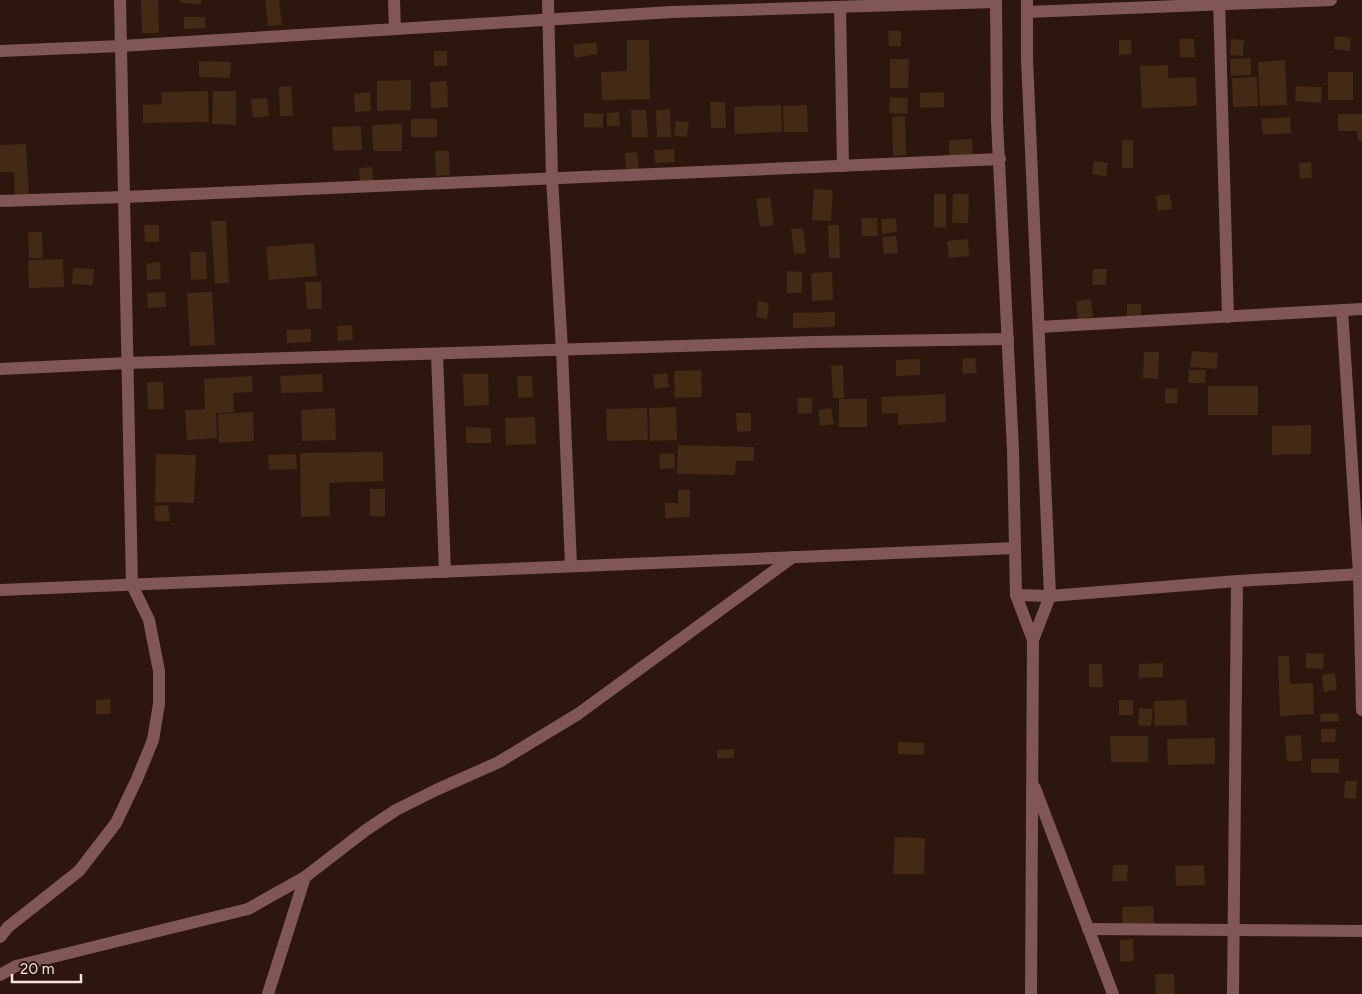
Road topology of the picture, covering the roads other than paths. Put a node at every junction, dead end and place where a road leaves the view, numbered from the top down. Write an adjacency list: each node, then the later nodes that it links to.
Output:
1 (120, 0): 11 (street)
2 (394, 0): 10 (street)
3 (548, 0): 9 (street)
4 (1331, 0): 6 (street)
5 (996, 1): 8 (street); 13 (street)
6 (1219, 3): 7 (street); 20 (street)
7 (1027, 6): 21 (street)
8 (840, 7): 9 (street); 14 (street)
9 (547, 20): 10 (street); 15 (street)
10 (395, 29): 11 (street)
11 (121, 46): 12 (street); 16 (street)
12 (0, 51)
13 (1000, 159): 14 (street); 22 (street)
14 (843, 166): 15 (street)
15 (552, 178): 16 (street); 23 (street)
16 (124, 198): 17 (street); 25 (street)
17 (0, 201)
18 (1362, 309): 19 (street)
19 (1342, 310): 20 (street); 31 (street)
20 (1228, 317): 21 (street)
21 (1039, 327): 36 (street)
22 (1008, 339): 23 (street); 27 (street)
23 (562, 350): 24 (street); 29 (street)
24 (437, 354): 25 (street); 30 (street)
25 (127, 363): 26 (street); 33 (street)
26 (0, 369)
27 (1015, 548): 28 (street); 35 (street)
28 (793, 557): 29 (street); 40 (street)
29 (571, 566): 30 (street)
30 (444, 572): 33 (street)
31 (1360, 574): 32 (street); 38 (street)
32 (1237, 581): 36 (street); 42 (street)
33 (132, 585): 34 (street); 44 (street)
34 (0, 590)
35 (1016, 595): 36 (street); 37 (street)
36 (1050, 596): 37 (street)
37 (1033, 640): 39 (street)
38 (1362, 710)
39 (1032, 781): 41 (street); 47 (street)
40 (305, 877): 45 (street); 46 (street)
41 (1088, 929): 42 (street); 48 (street)
42 (1233, 931): 43 (street); 49 (street)
43 (1362, 931)
44 (0, 937)
45 (0, 975)
46 (268, 994)
47 (1031, 994)
48 (1112, 994)
49 (1232, 994)

